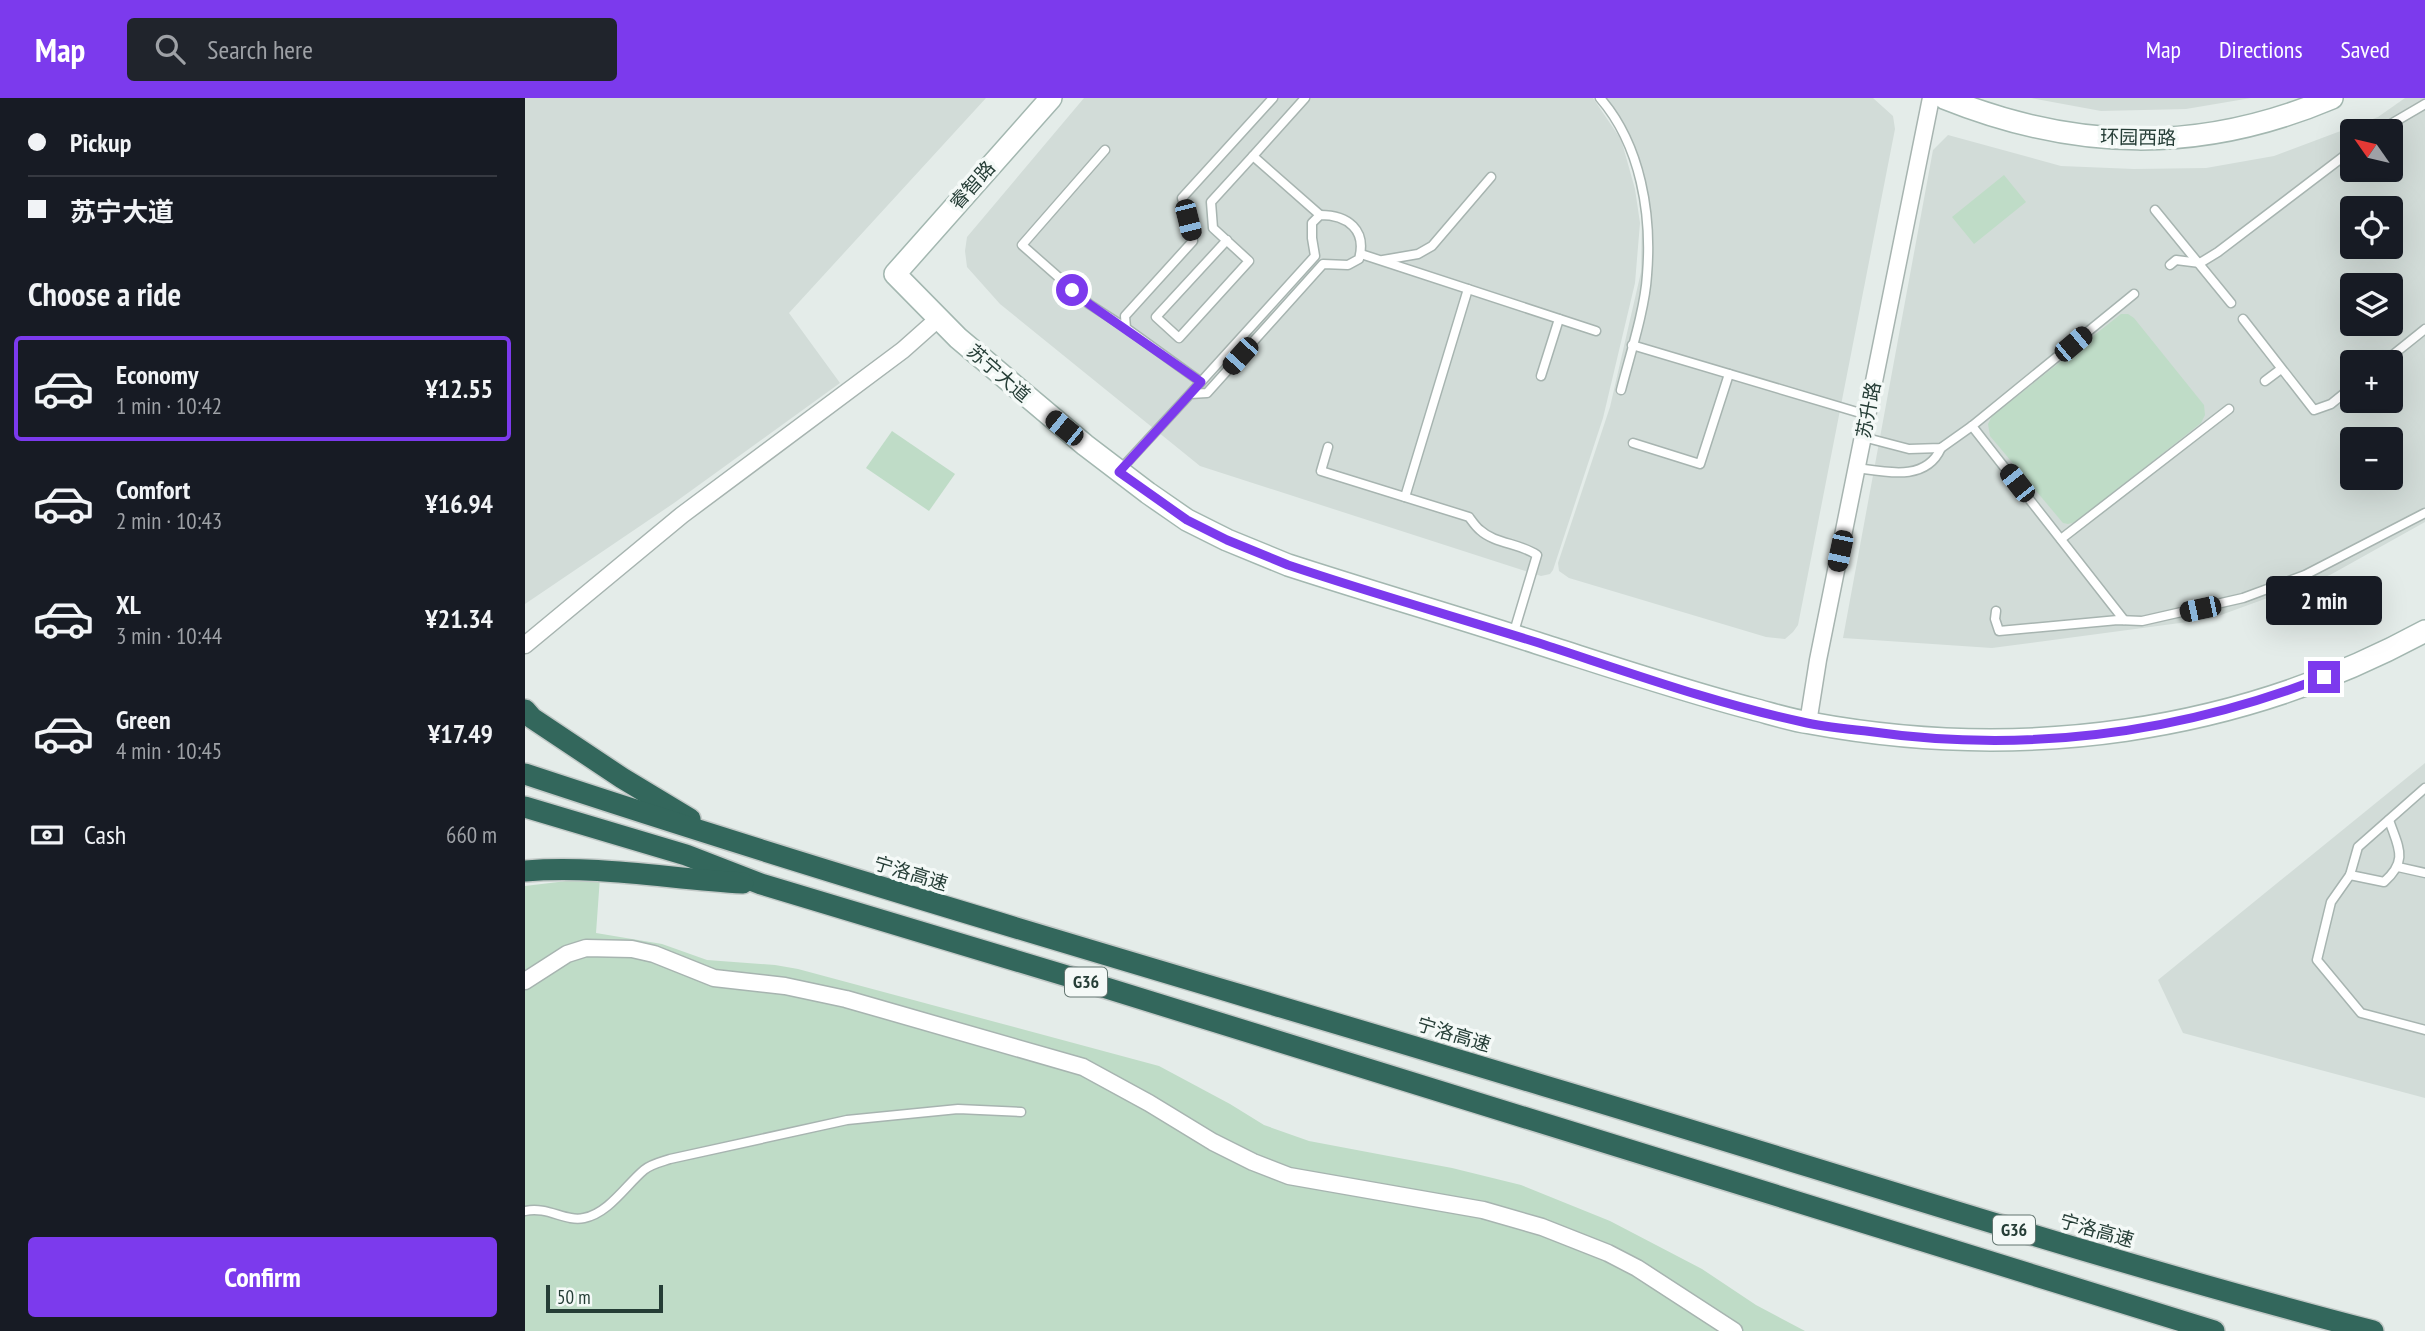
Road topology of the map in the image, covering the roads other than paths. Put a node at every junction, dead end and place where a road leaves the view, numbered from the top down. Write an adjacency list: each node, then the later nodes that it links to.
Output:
1 (1051, 98): 21 (street, 睿智路)
2 (1273, 98): 28 (lane)
3 (1305, 98): 11 (lane)
4 (1600, 98): 31 (lane)
5 (1930, 98): 42 (street, 苏升路)
6 (1944, 98): 7 (street, 环园西路)
7 (2332, 98)
8 (2425, 104): 9 (lane)
9 (2399, 119)
10 (1105, 150): 28 (lane)
11 (1253, 156): 15 (lane); 16 (lane)
12 (2340, 159): 19 (lane)
13 (1491, 177): 18 (lane)
14 (2155, 210): 19 (lane)
15 (1320, 215): 17 (lane); 37 (lane)
16 (1227, 240): 16 (lane)
17 (1361, 254): 18 (lane); 39 (lane)
18 (1380, 260): 22 (lane)
19 (2200, 263): 20 (lane); 24 (lane)
20 (2169, 265)
21 (895, 274): 25 (street, 苏宁大道)
22 (1468, 289): 26 (lane); 50 (lane)
23 (2134, 294): 43 (lane)
24 (2231, 303)
25 (939, 318): 49 (street, 苏宁大道); 57 (street)
26 (1559, 319): 30 (lane); 35 (lane)
27 (2243, 320): 33 (lane)
28 (1126, 328): 37 (lane)
29 (2425, 329): 32 (lane)
30 (1596, 331)
31 (1632, 345): 34 (lane); 38 (lane)
32 (2399, 350)
33 (2281, 369): 36 (lane); 40 (lane)
34 (1729, 374): 42 (lane); 45 (lane)
35 (1541, 376)
36 (2265, 381)
37 (1201, 382): 39 (lane)
38 (1621, 390)
39 (1190, 394): 49 (lane)
40 (2340, 397)
41 (2229, 409): 52 (lane)
42 (1867, 415): 44 (street, 苏升路)
43 (1972, 426): 47 (lane); 52 (lane)
44 (1863, 438): 47 (lane); 48 (street, 苏升路)
45 (1633, 443)
46 (1328, 447): 50 (lane)
47 (1941, 448): 48 (lane)
48 (1857, 468): 59 (street, 苏升路)
49 (1119, 472): 56 (street, 苏宁大道)
50 (1405, 497): 56 (lane)
51 (2425, 513): 54 (lane)
52 (2061, 539): 54 (lane)
53 (1996, 611): 54 (lane)
54 (2124, 620)
55 (2425, 631): 59 (street, 苏宁大道)
56 (1513, 635): 59 (street, 苏宁大道)
57 (525, 645)
58 (525, 710): 64 (highway)
59 (1808, 723)
60 (525, 774): 64 (highway, 宁洛高速 / G36)
61 (2425, 788): 63 (lane)
62 (525, 807): 69 (highway, G36)
63 (2389, 820): 65 (lane); 68 (lane)
64 (725, 840): 76 (highway, 宁洛高速 / G36)
65 (2398, 867): 67 (lane); 68 (lane)
66 (525, 871): 69 (highway)
67 (2425, 873)
68 (2350, 875): 71 (lane)
69 (761, 884): 74 (highway, G36)
70 (525, 981): 75 (street)
71 (2425, 1030)
72 (1021, 1112): 73 (lane)
73 (525, 1212)
74 (2208, 1330)
75 (1734, 1331)
76 (2373, 1331)

